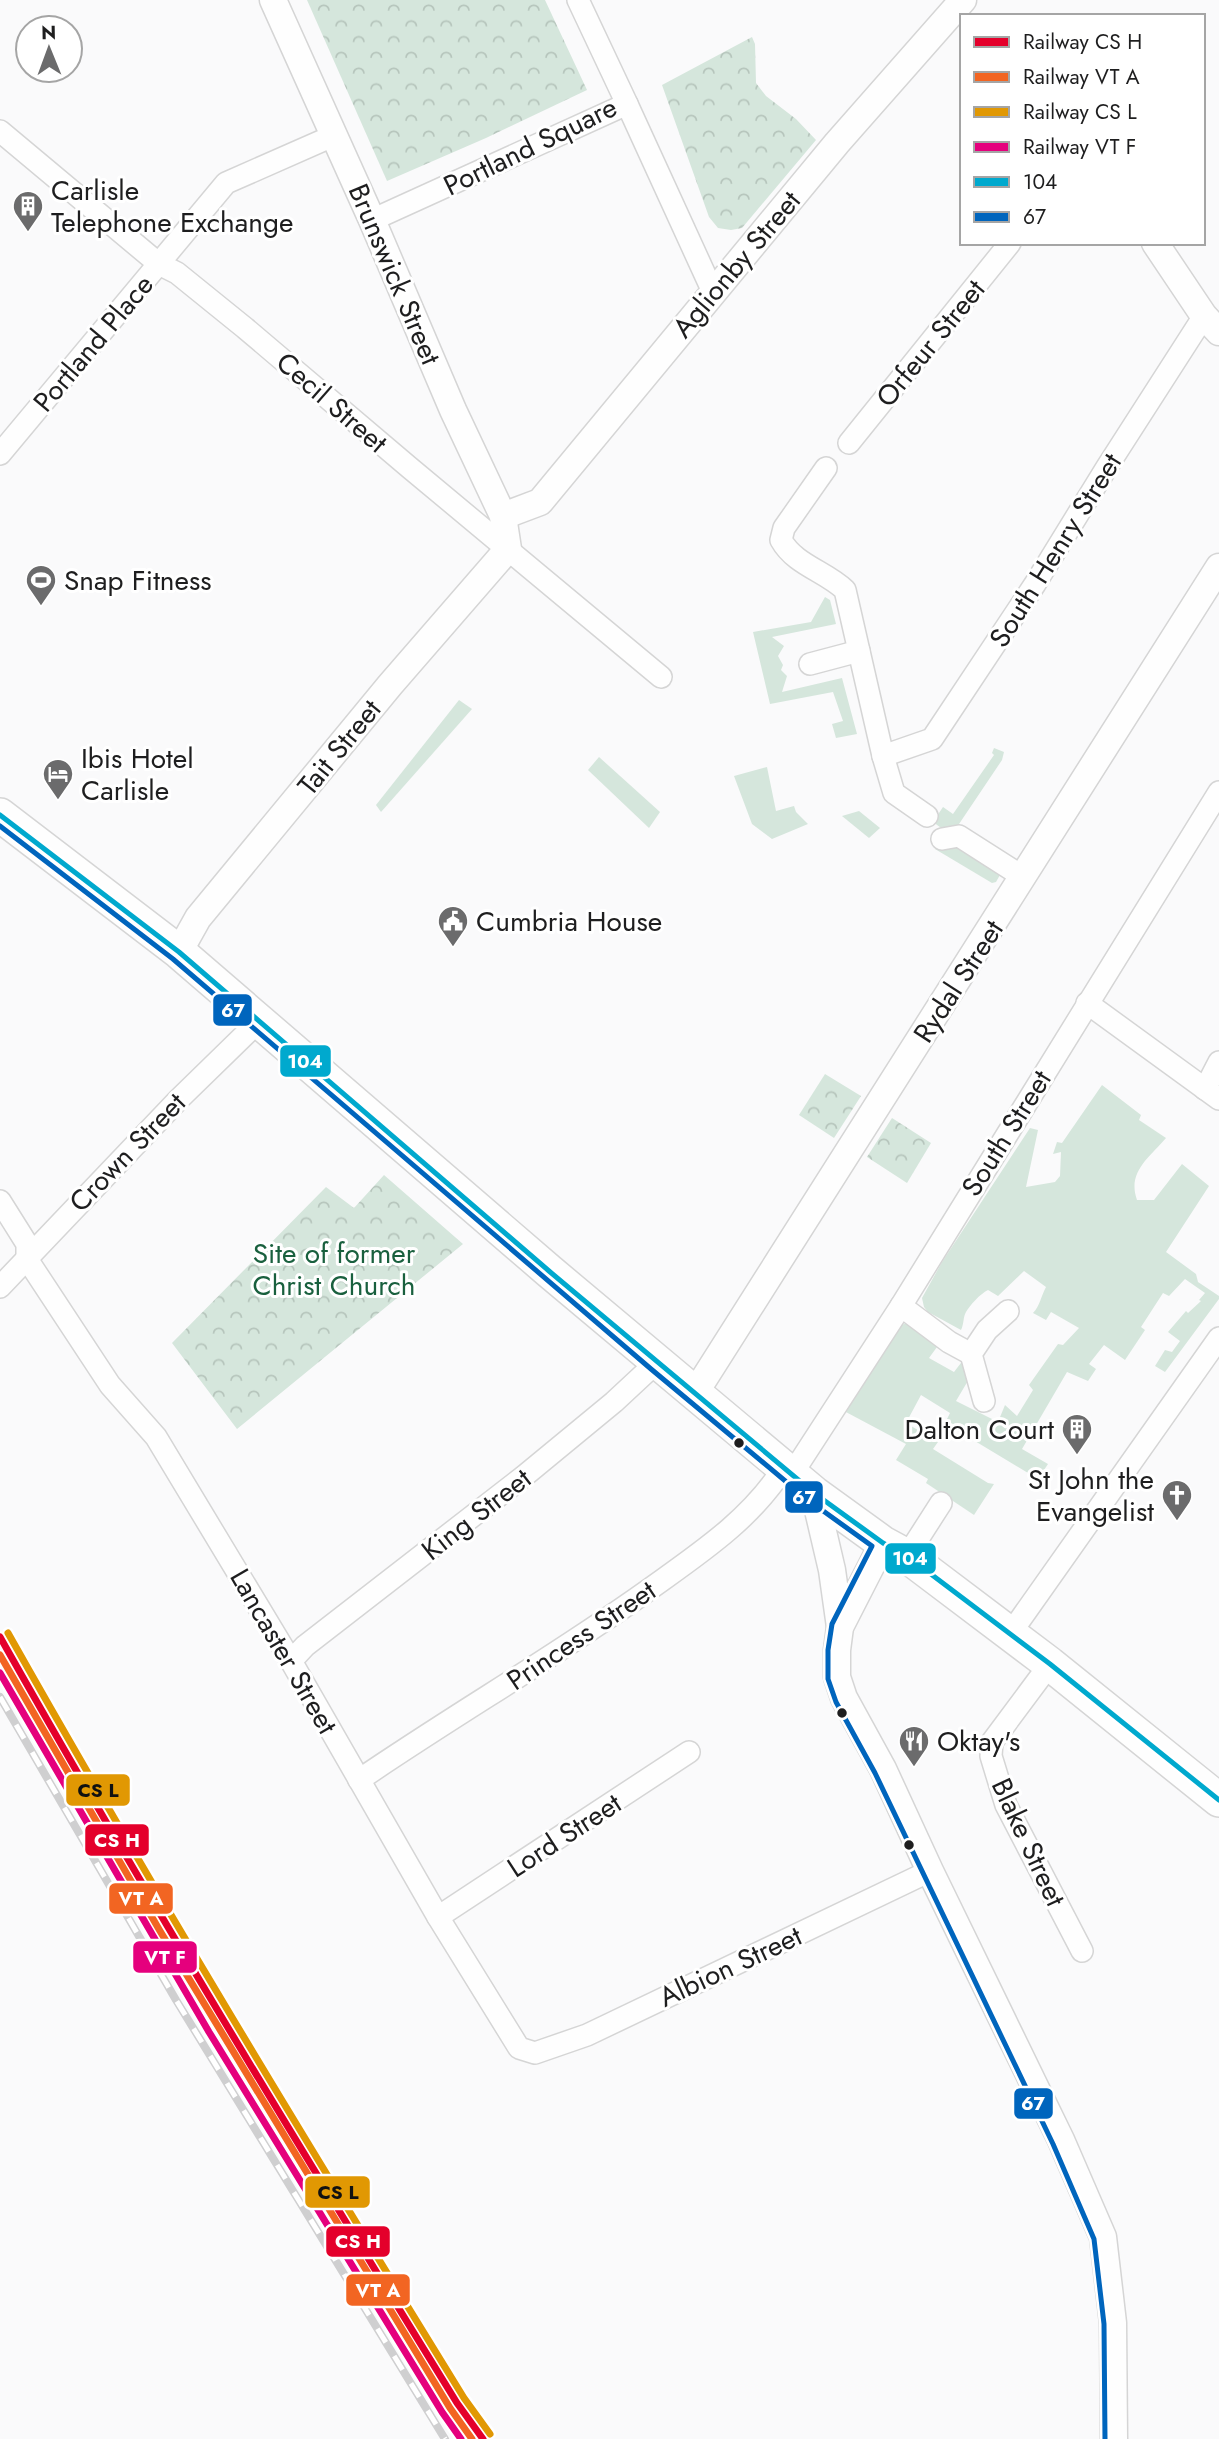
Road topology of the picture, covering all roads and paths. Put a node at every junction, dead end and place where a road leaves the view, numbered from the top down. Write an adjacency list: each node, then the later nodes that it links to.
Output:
1 (274, 0): 6 (street, Brunswick Street)
2 (578, 0): 4 (street, Portland Square)
3 (963, 8): 11 (street, Aglionby Street)
4 (627, 104): 7 (street, Portland Square); 11 (street)
5 (0, 131): 10 (street, Cecil Street)
6 (335, 135): 7 (street, Brunswick Street); 10 (street, Portland Place)
7 (372, 220): 16 (street, Brunswick Street)
8 (1008, 245): 13 (street, Orfeur Street)
9 (1156, 245): 12 (street)
10 (159, 264): 14 (street, Portland Place); 17 (street, Cecil Street)
11 (713, 292): 16 (street, Aglionby Street)
12 (1212, 324): 22 (street, South Henry Street)
13 (849, 443)
14 (0, 454)
15 (826, 468): 19 (street)
16 (503, 516): 17 (street, Brunswick Street)
17 (508, 549): 21 (street, Cecil Street); 28 (street, Tait Street)
18 (1219, 568): 27 (street, Rydal Street)
19 (859, 651): 20 (street); 22 (street)
20 (810, 664)
21 (661, 677)
22 (883, 756): 25 (street)
23 (1219, 792): 29 (street, South Street)
24 (0, 815): 28 (main road)
25 (927, 816)
26 (942, 839): 27 (street)
27 (1023, 877): 41 (street, Rydal Street)
28 (179, 952): 30 (main road)
29 (1087, 1003): 32 (street); 36 (street, South Street)
30 (258, 1021): 34 (street, Crown Street); 40 (main road)
31 (1219, 1062): 32 (street)
32 (1212, 1094)
33 (0, 1201): 34 (street, Lancaster Street)
34 (27, 1259): 35 (street, Crown Street); 48 (street, Lancaster Street)
35 (0, 1287)
36 (901, 1306): 39 (street); 43 (street, South Street)
37 (1008, 1311): 39 (street)
38 (1219, 1338): 47 (street)
39 (971, 1354): 42 (street)
40 (657, 1362): 41 (main road); 48 (street, King Street)
41 (695, 1393): 43 (main road)
42 (984, 1401)
43 (797, 1478): 45 (main road); 46 (street); 51 (street, Princess Street)
44 (941, 1503): 45 (street)
45 (895, 1549): 46 (street); 47 (main road)
46 (840, 1627): 53 (street)
47 (1010, 1634): 49 (main road)
48 (291, 1661): 51 (street, Lancaster Street)
49 (1050, 1664): 52 (main road); 55 (street, Blake Street)
50 (689, 1752): 54 (street, Lord Street)
51 (359, 1780): 54 (street, Lancaster Street)
52 (1219, 1800)
53 (930, 1871): 56 (street, Albion Street); 57 (street)
54 (438, 1917): 56 (street, Lancaster Street)
55 (1082, 1951)
56 (528, 2051)
57 (1114, 2439)

